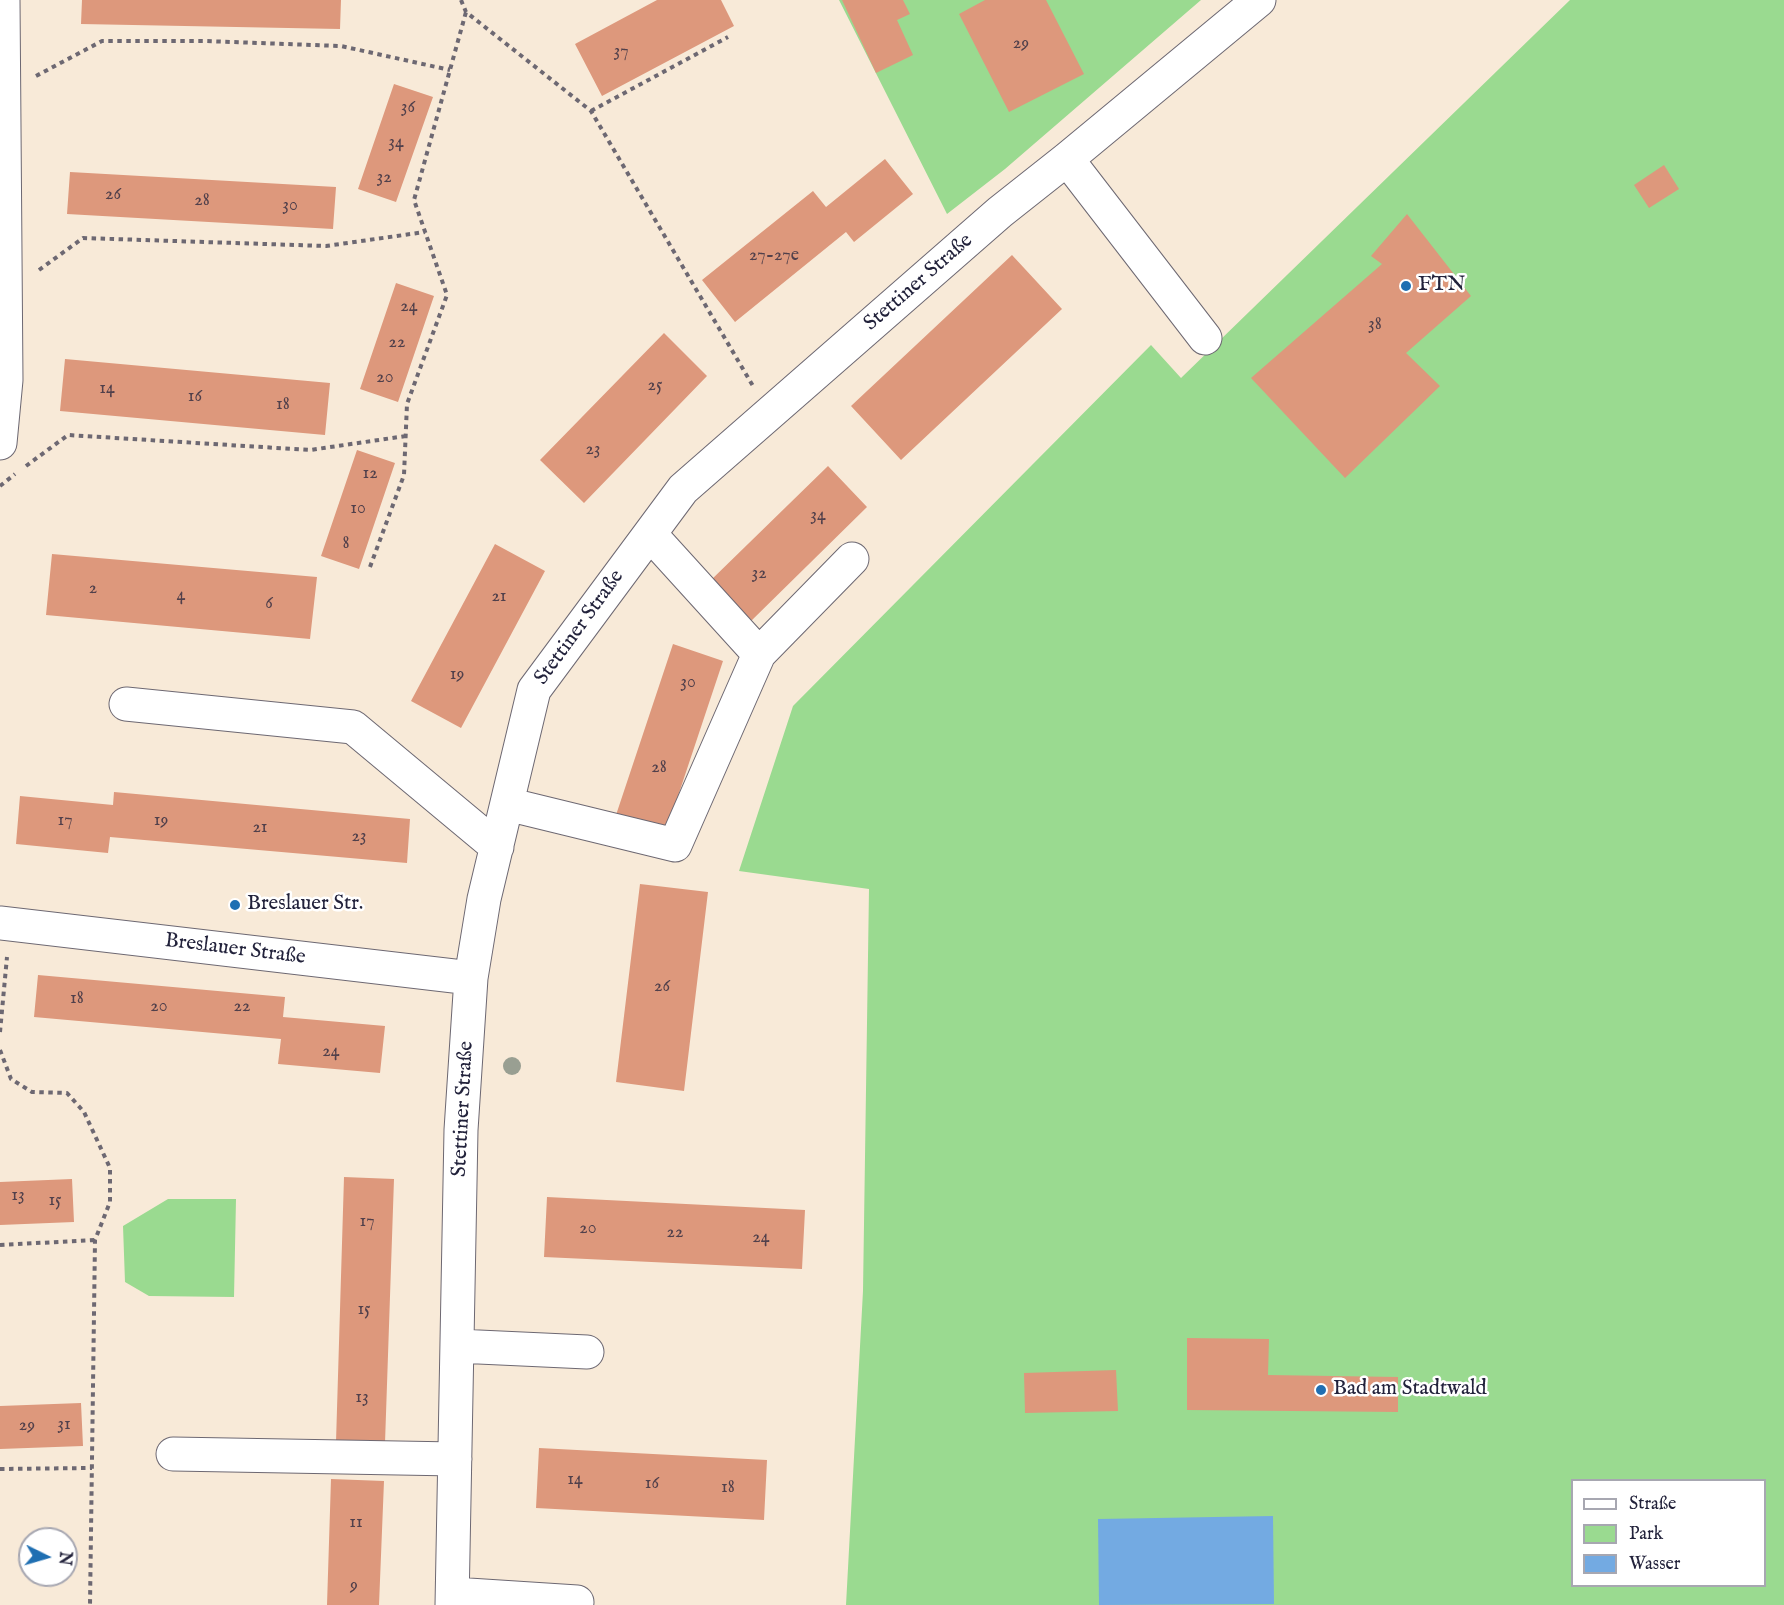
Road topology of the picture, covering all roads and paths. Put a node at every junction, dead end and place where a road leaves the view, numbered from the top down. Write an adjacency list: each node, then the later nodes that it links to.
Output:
1 (3, 0): 7 (street)
2 (461, 0): 4 (path)
3 (1259, 0): 9 (street, Stettiner Straße)
4 (466, 12): 6 (path); 8 (path)
5 (728, 37): 8 (path)
6 (450, 70): 7 (path); 10 (path)
7 (4, 93): 11 (street)
8 (591, 111): 13 (path)
9 (1067, 159): 12 (street); 13 (street, Stettiner Straße)
10 (425, 232): 11 (path); 14 (path)
11 (5, 295): 15 (street)
12 (1205, 338)
13 (770, 413): 19 (street, Stettiner Straße)
14 (406, 436): 16 (path); 21 (path)
15 (0, 443)
16 (26, 466)
17 (17, 473): 18 (path)
18 (0, 486)
19 (650, 534): 22 (street); 24 (street, Stettiner Straße)
20 (852, 559): 22 (street)
21 (370, 567)
22 (759, 654): 24 (street)
23 (126, 704): 25 (street)
24 (507, 804): 25 (street, Stettiner Straße)
25 (497, 847): 27 (street, Stettiner Straße)
26 (5, 923): 27 (street, Breslauer Straße); 28 (path)
27 (471, 978): 32 (street, Stettiner Straße)
28 (0, 1032)
29 (0, 1050): 30 (path)
30 (95, 1240): 31 (path); 36 (path)
31 (0, 1245)
32 (457, 1346): 33 (street); 35 (street, Stettiner Straße)
33 (587, 1352)
34 (173, 1454): 35 (street)
35 (455, 1459): 38 (street, Stettiner Straße)
36 (92, 1468): 37 (path); 40 (path)
37 (0, 1469)
38 (452, 1600): 39 (street)
39 (577, 1602)
40 (90, 1605)

